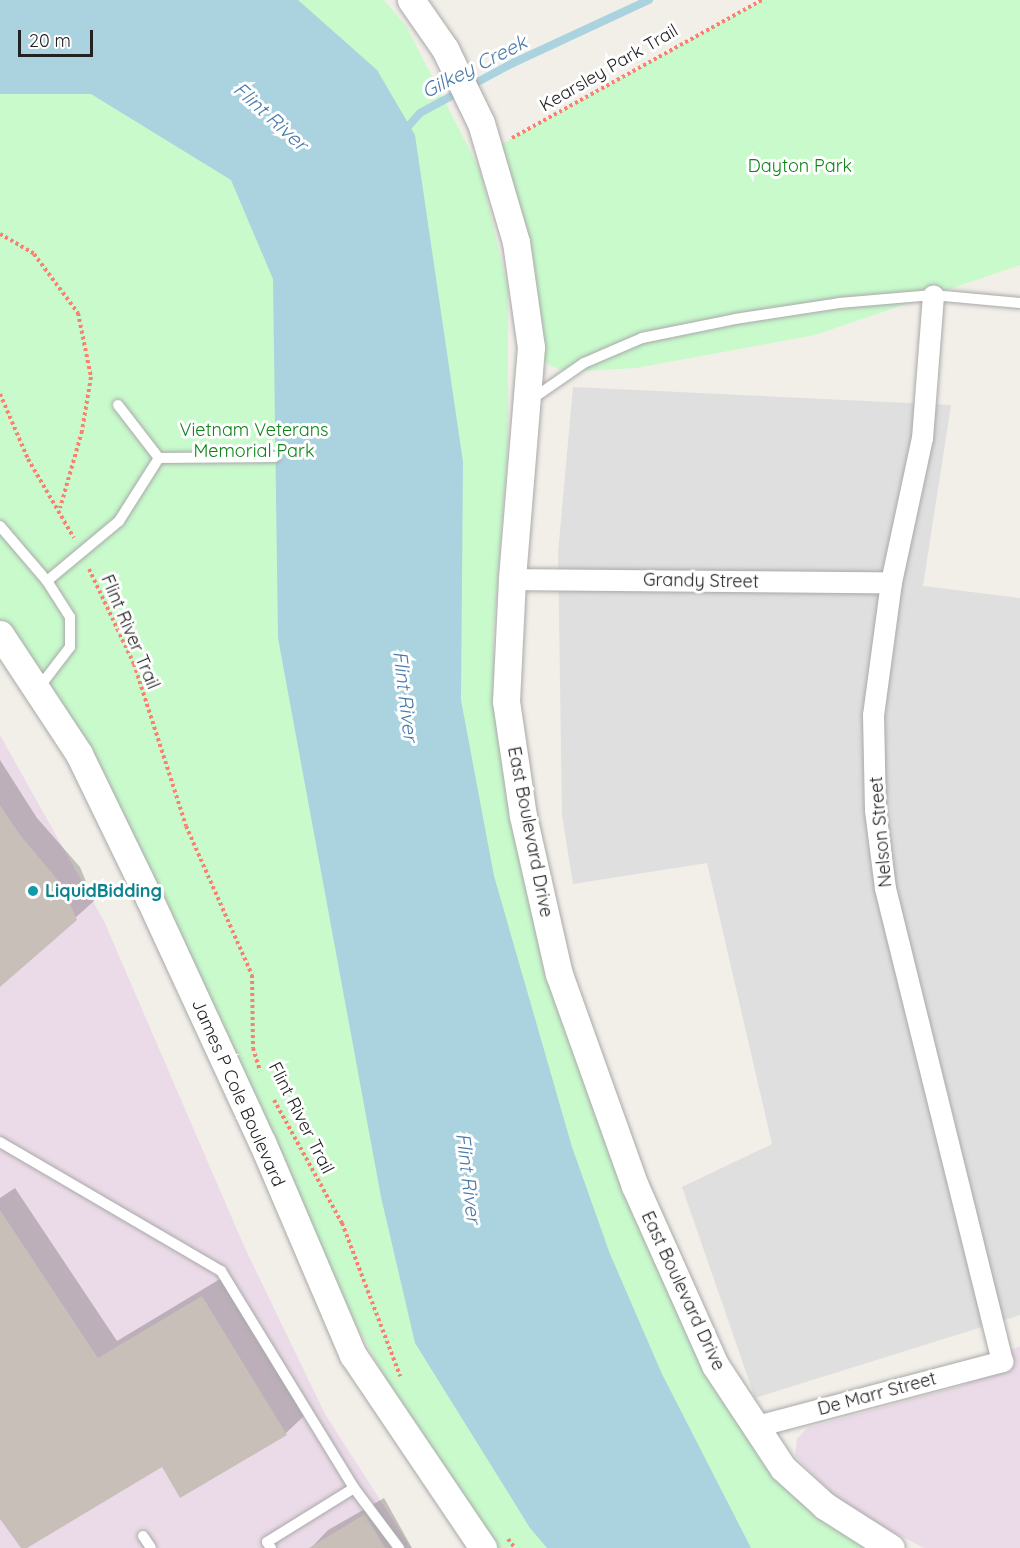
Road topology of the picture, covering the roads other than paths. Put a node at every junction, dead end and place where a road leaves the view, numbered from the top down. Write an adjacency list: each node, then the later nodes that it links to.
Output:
1 (411, 0): 4 (street, East Boulevard Drive)
2 (933, 294): 3 (lane); 4 (lane); 11 (street, Nelson Street)
3 (1020, 303)
4 (526, 403): 9 (street, East Boulevard Drive)
5 (118, 405): 7 (lane)
6 (275, 457): 7 (lane)
7 (159, 458): 10 (lane)
8 (0, 526): 10 (lane)
9 (512, 579): 11 (street, Grandy Street); 16 (street, East Boulevard Drive)
10 (46, 581): 13 (lane)
11 (891, 582): 15 (street, Nelson Street)
12 (0, 634): 13 (street, James P Cole Boulevard)
13 (37, 690): 19 (street, James P Cole Boulevard)
14 (0, 1142): 17 (lane)
15 (1002, 1361): 16 (street, De Marr Street)
16 (753, 1427): 23 (street, East Boulevard Drive)
17 (354, 1488): 21 (lane); 22 (lane)
18 (143, 1536): 20 (lane)
19 (492, 1539)
20 (151, 1548)
21 (271, 1548)
22 (399, 1548)
23 (891, 1548)

